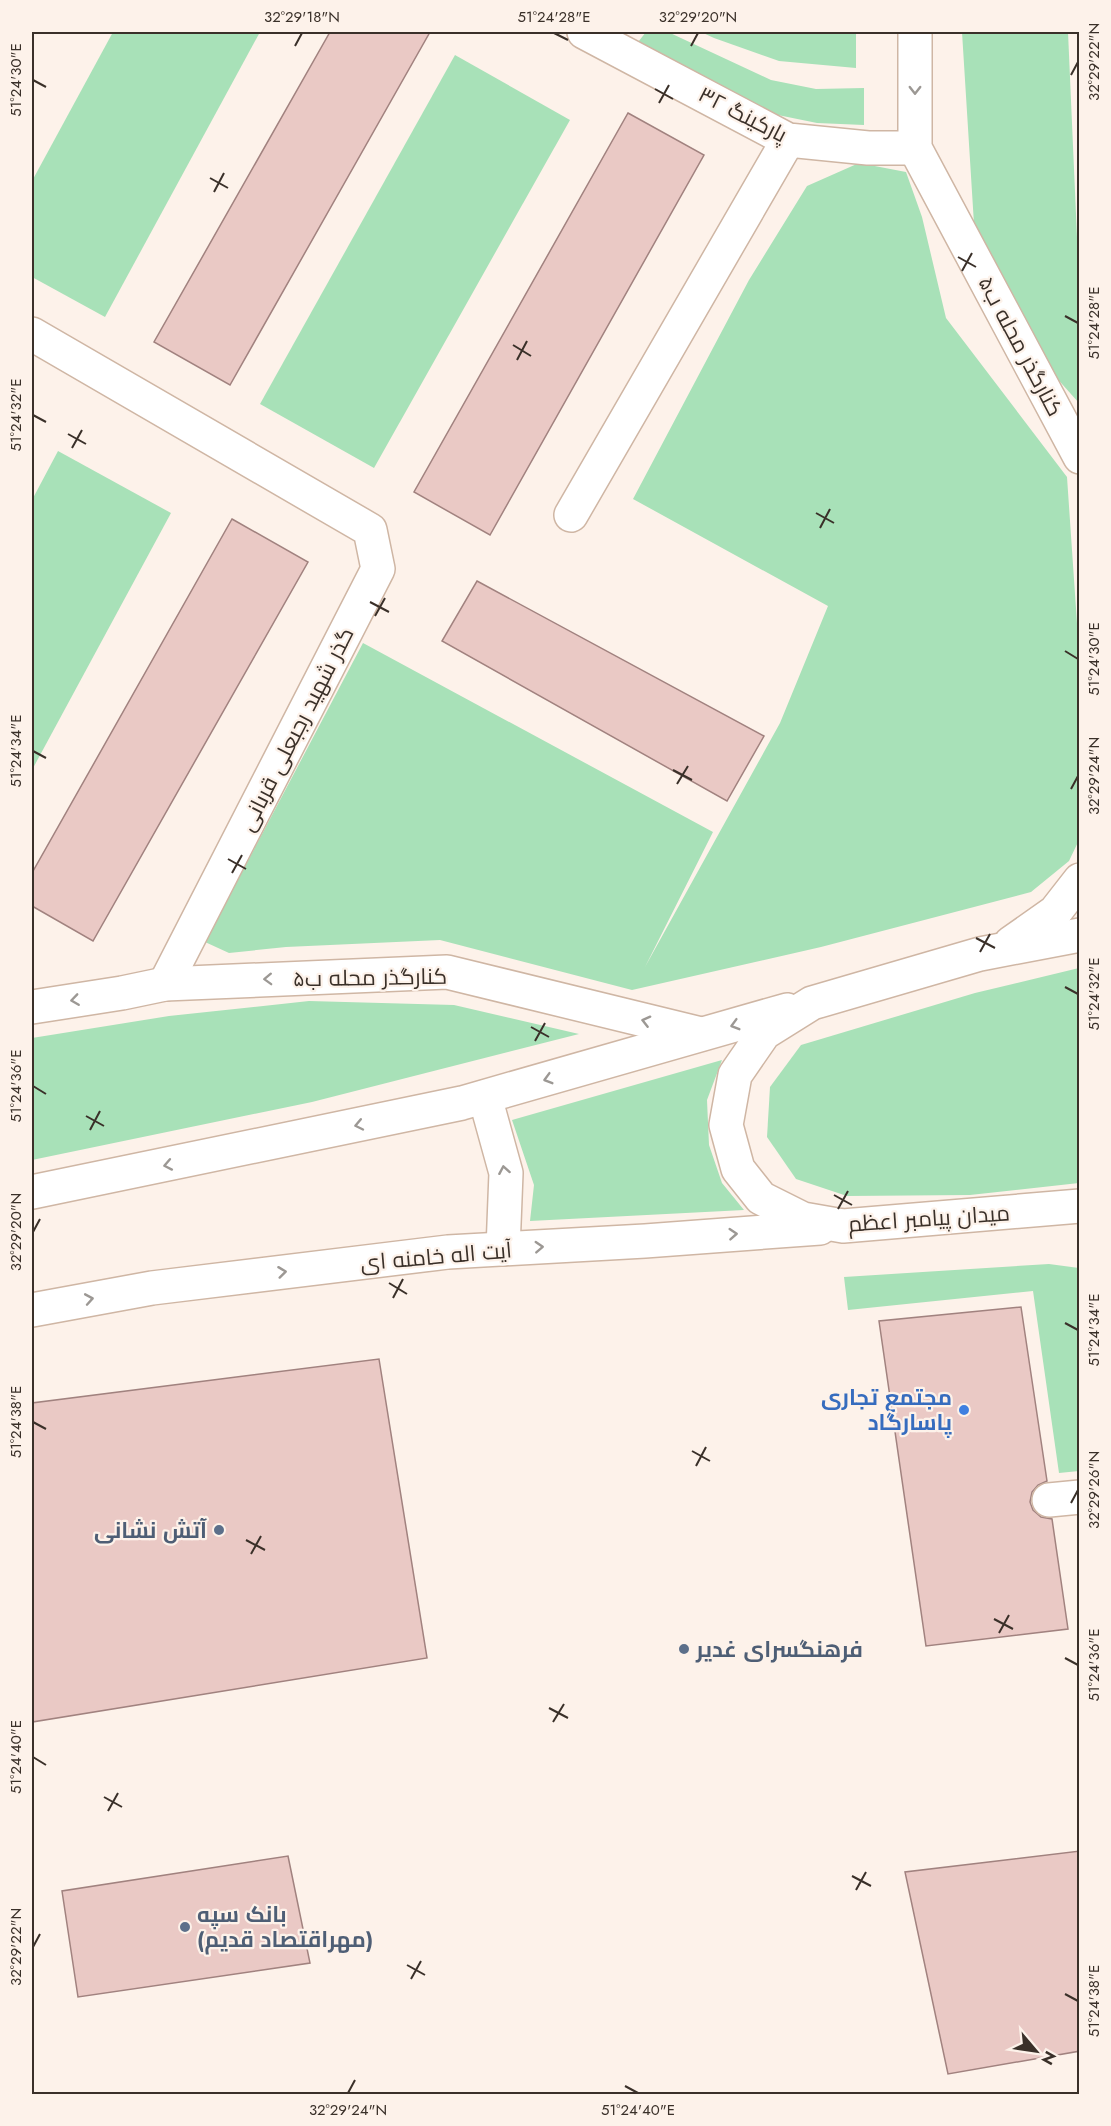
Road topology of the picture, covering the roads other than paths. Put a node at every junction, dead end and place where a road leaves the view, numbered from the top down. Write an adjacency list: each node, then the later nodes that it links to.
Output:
1 (584, 32): 3 (street, پارکینگ ۳۲)
2 (915, 32): 4 (street, کنارگذر محله ب۵, one-way to 4)
3 (788, 140): 4 (street, پارکینگ ۳۲); 7 (street)
4 (915, 148): 6 (street, کنارگذر محله ب۵)
5 (32, 334): 11 (street, گذر شهید رجبعلی قربانی)
6 (1080, 457)
7 (571, 514)
8 (1080, 880): 10 (street)
9 (1080, 934): 10 (street, میدان پیامبر اعظم)
10 (1000, 950): 12 (street, میدان پیامبر اعظم)
11 (165, 984): 13 (street, کنارگذر محله ب۵, one-way to 13); 14 (street, کنارگذر محله ب۵, one-way to 11)
12 (812, 1003): 14 (street, one-way to 14); 18 (street, میدان پیامبر اعظم)
13 (32, 1007)
14 (703, 1034): 15 (street, one-way to 15)
15 (485, 1097): 16 (street, one-way to 16); 19 (street, one-way to 15)
16 (32, 1192)
17 (1080, 1206): 18 (street, میدان پیامبر اعظم)
18 (843, 1226): 19 (street, آیت اله خامنه ای, one-way to 18)
19 (503, 1249): 20 (street, آیت اله خامنه ای, one-way to 19)
20 (32, 1310)

